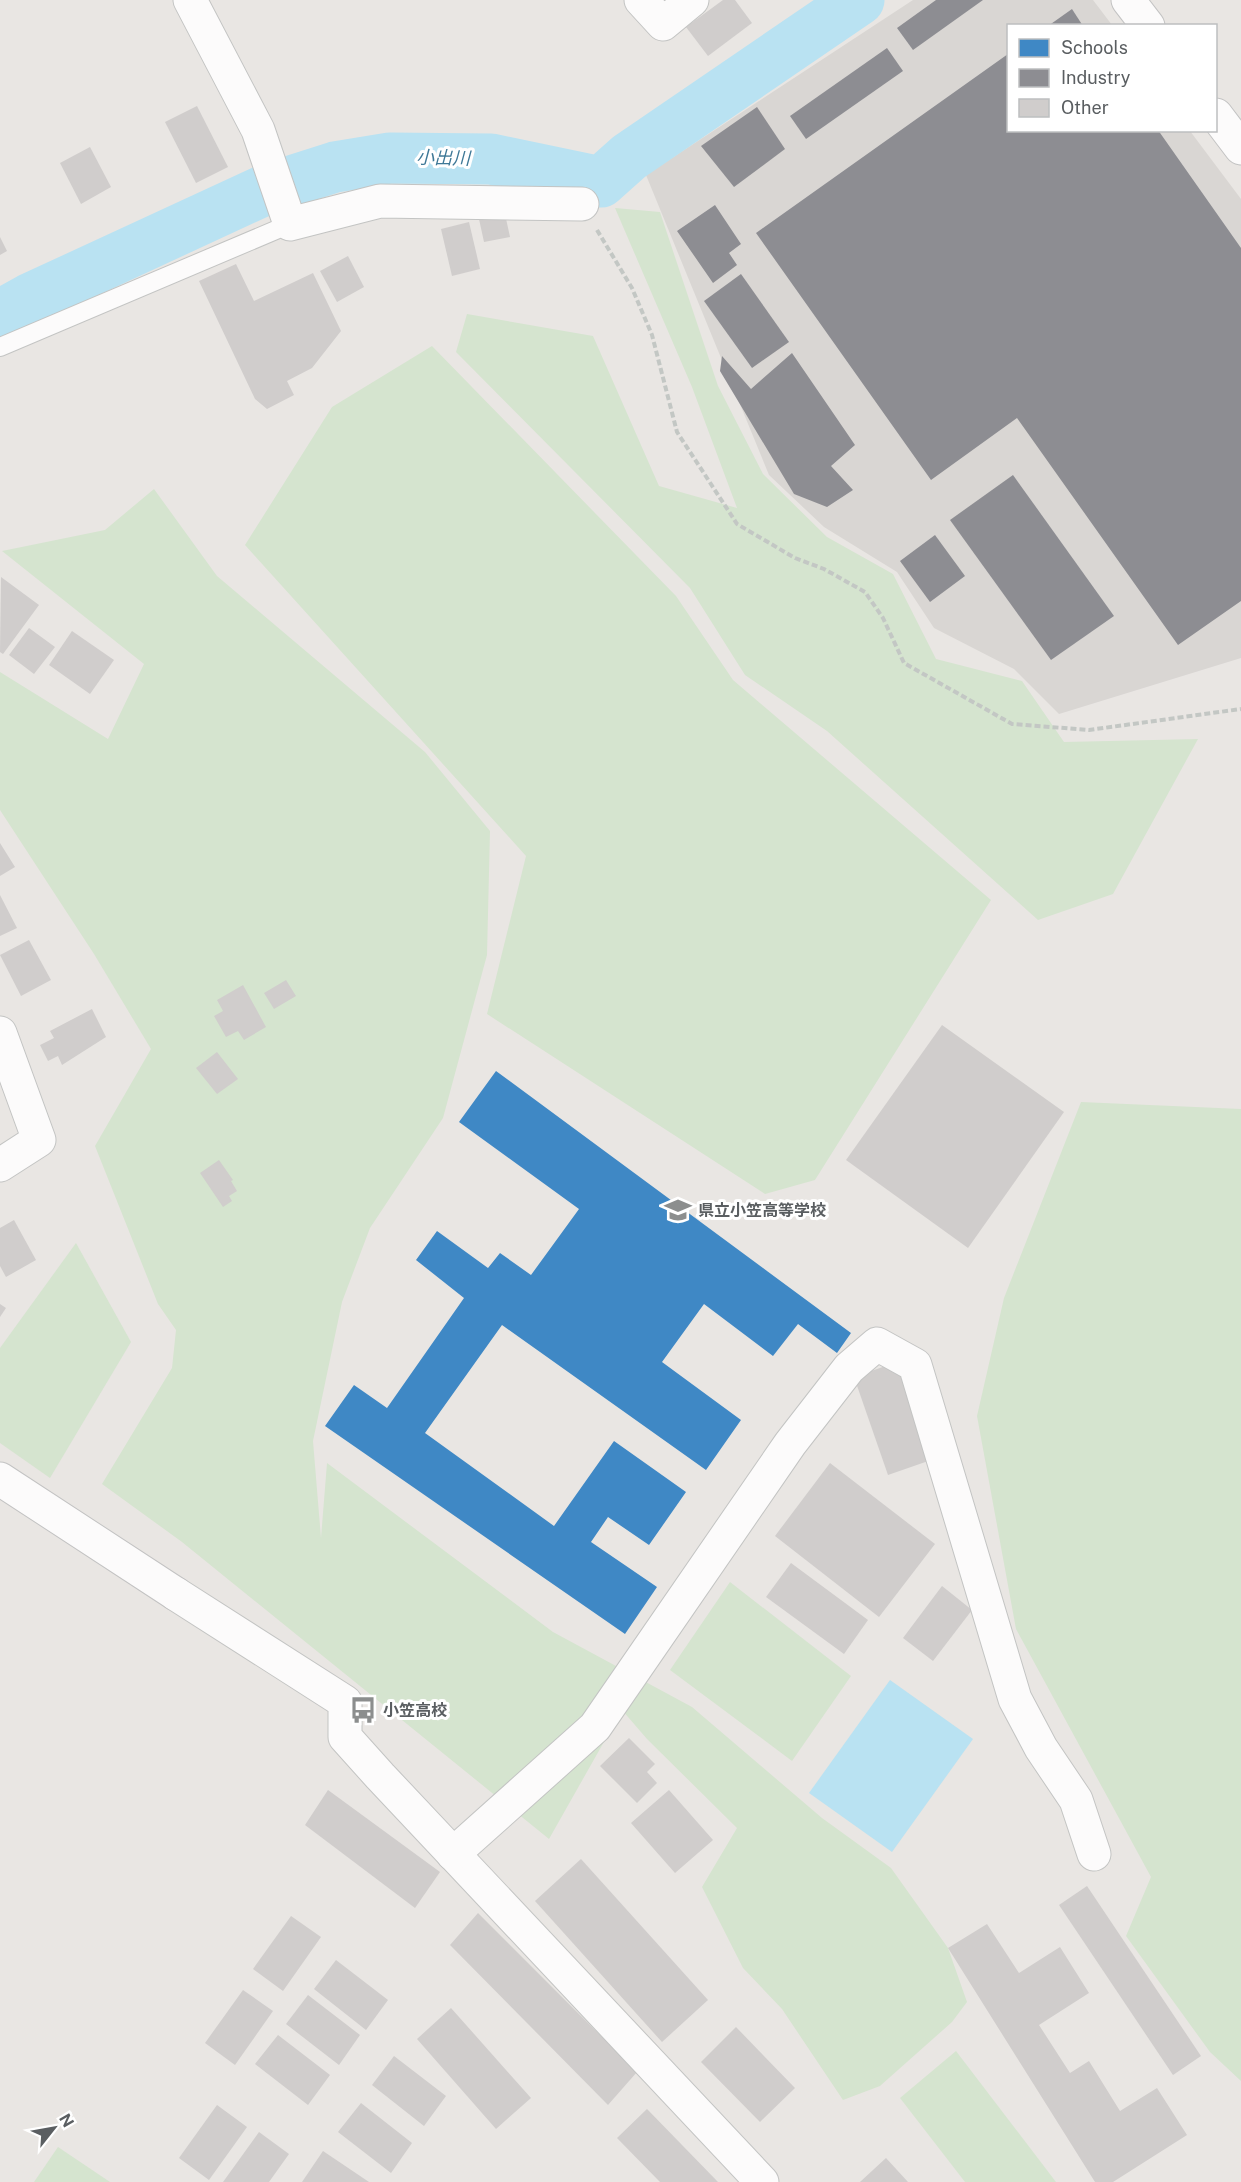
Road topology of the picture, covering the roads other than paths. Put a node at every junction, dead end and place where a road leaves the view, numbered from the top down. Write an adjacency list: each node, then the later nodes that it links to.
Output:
1 (190, 0): 9 (street)
2 (641, 0): 3 (street)
3 (692, 0)
4 (1128, 0): 5 (street)
5 (1146, 24)
6 (1217, 118): 7 (street)
7 (1241, 148)
8 (582, 204): 9 (street)
9 (287, 215): 10 (lane)
10 (0, 347)
11 (0, 1033): 12 (street)
12 (0, 1165)
13 (0, 1479): 14 (street)
14 (453, 1854): 15 (street); 16 (street)
15 (1094, 1854)
16 (762, 2182)

